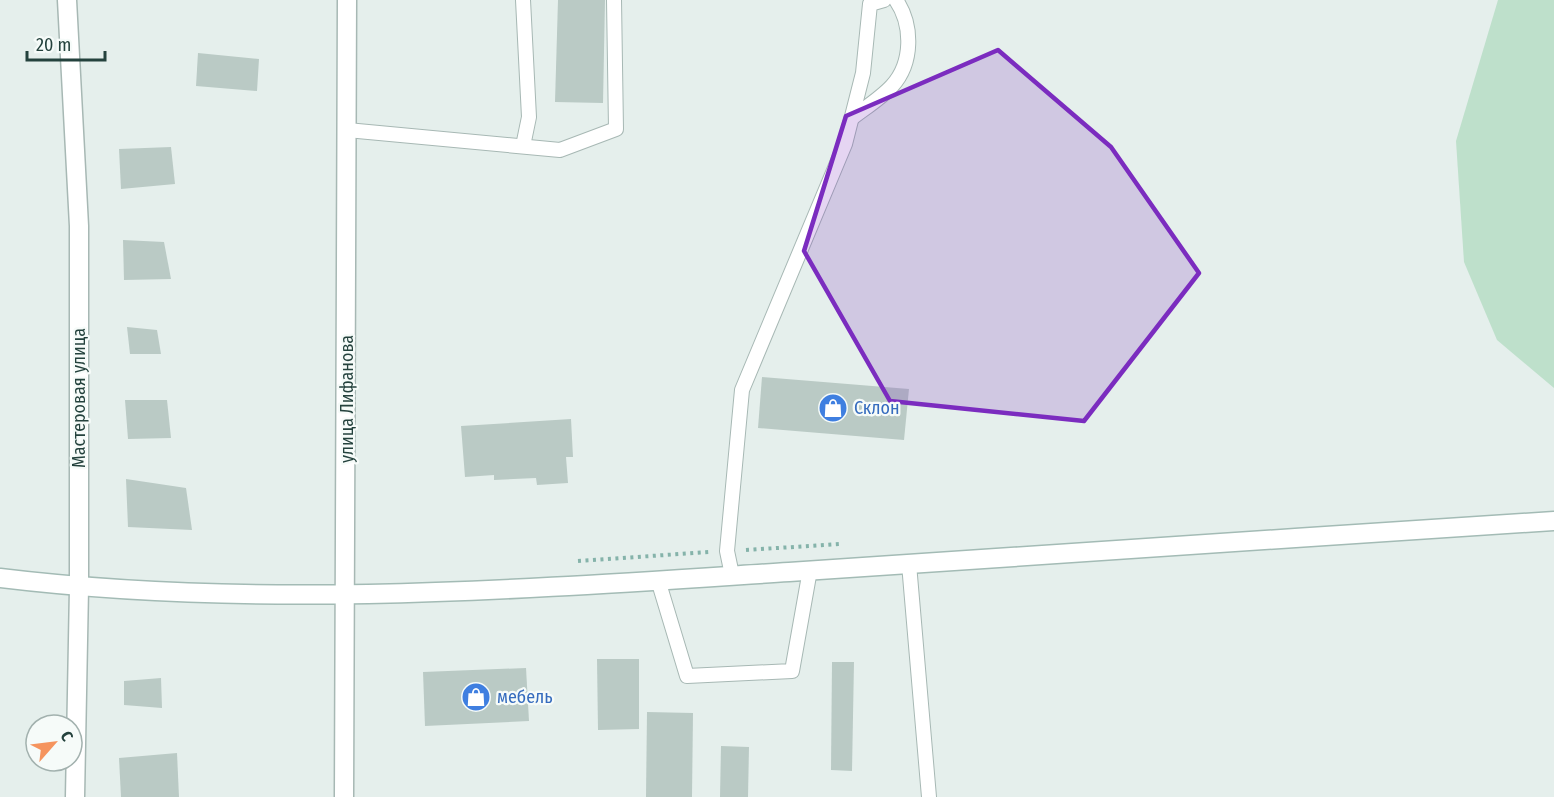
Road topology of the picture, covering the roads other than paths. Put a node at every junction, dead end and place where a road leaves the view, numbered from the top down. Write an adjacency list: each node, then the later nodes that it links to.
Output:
1 (67, 0): 16 (street, Мастеровая улица)
2 (347, 0): 8 (street, улица Лифанова)
3 (523, 0): 9 (lane)
4 (614, 0): 9 (lane)
5 (884, 0): 7 (lane)
6 (896, 0): 7 (lane)
7 (852, 118): 13 (lane)
8 (347, 130): 9 (lane); 17 (street, улица Лифанова)
9 (523, 146)
10 (1554, 520): 11 (street)
11 (909, 564): 12 (street); 20 (lane)
12 (810, 570): 13 (street); 15 (lane)
13 (732, 575): 15 (street)
14 (0, 578): 16 (street)
15 (658, 580): 17 (street)
16 (79, 588): 17 (street); 18 (street, Мастеровая улица)
17 (347, 597): 19 (street, улица Лифанова)
18 (75, 797)
19 (344, 797)
20 (929, 797)

